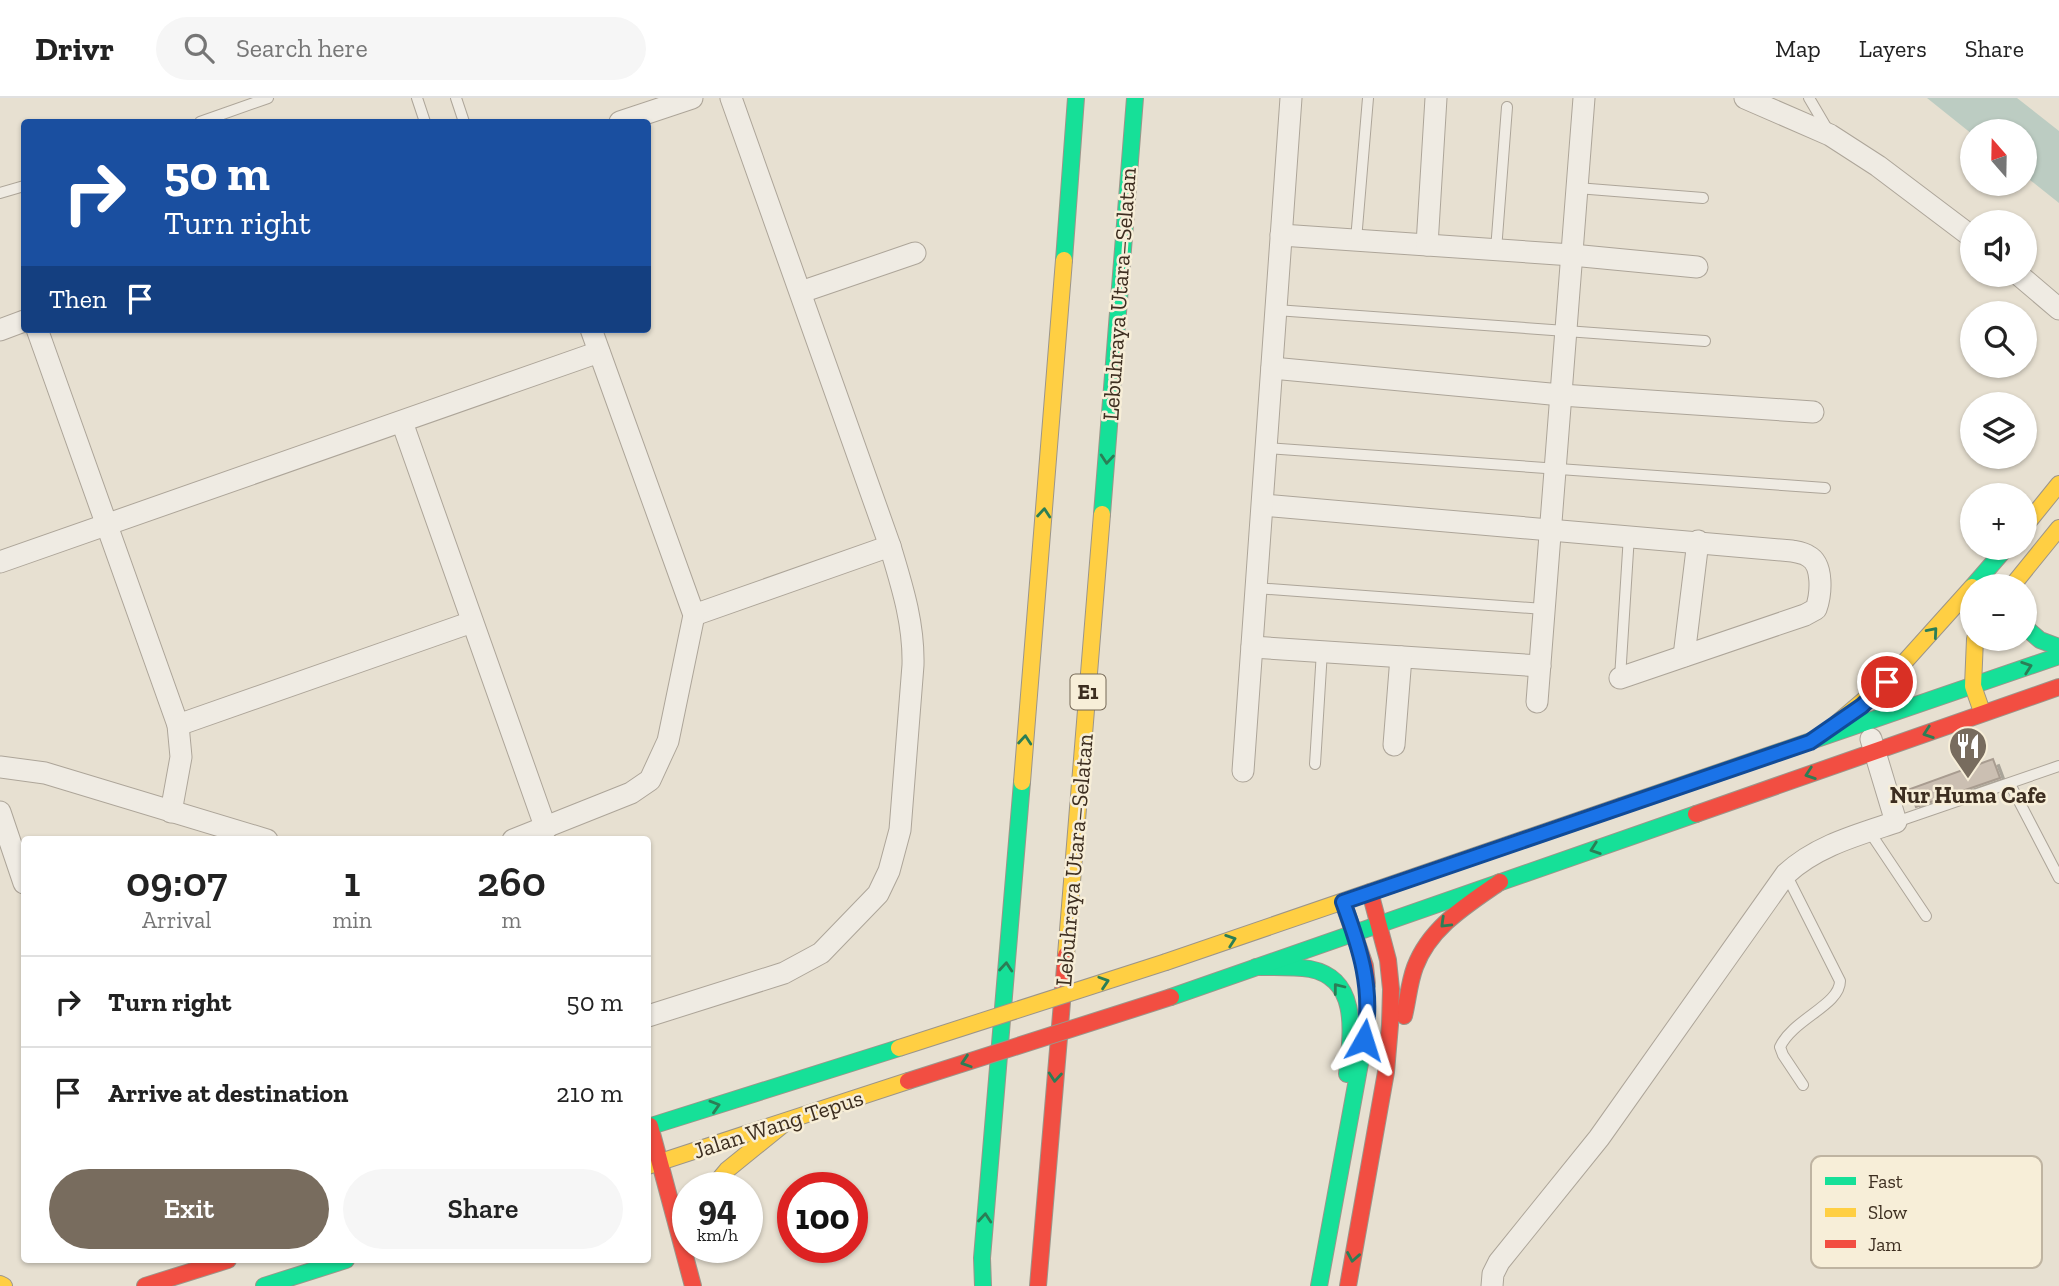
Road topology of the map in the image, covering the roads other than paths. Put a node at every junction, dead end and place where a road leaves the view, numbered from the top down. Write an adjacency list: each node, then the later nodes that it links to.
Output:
1 (268, 98): 15 (lane)
2 (417, 98): 16 (lane)
3 (456, 98): 17 (lane)
4 (692, 98): 18 (street)
5 (731, 98): 33 (street)
6 (1076, 98): 130 (main road, one-way to 6)
7 (1135, 98): 131 (main road, Lebuhraya Utara–Selatan / E1, one-way to 131)
8 (1291, 98): 25 (street)
9 (1368, 98): 26 (lane)
10 (1436, 98): 27 (street)
11 (1584, 98): 21 (street)
12 (1745, 98): 19 (street)
13 (1809, 98): 19 (lane)
14 (1507, 107): 28 (lane)
15 (208, 119)
16 (424, 119)
17 (463, 119)
18 (629, 119)
19 (1830, 135): 24 (street)
20 (21, 187): 22 (lane)
21 (1577, 188): 23 (lane); 30 (street)
22 (0, 192)
23 (1703, 198)
24 (1960, 228)
25 (1281, 235): 26 (street); 35 (street)
26 (1356, 240): 27 (street)
27 (1427, 245): 28 (street)
28 (1496, 250): 30 (street)
29 (915, 253): 33 (street)
30 (1572, 255): 31 (street); 38 (street)
31 (1697, 267)
32 (2033, 287): 34 (street)
33 (801, 292): 58 (street)
34 (2059, 309)
35 (1276, 310): 38 (lane); 43 (street)
36 (21, 322): 37 (street)
37 (0, 330)
38 (1566, 330): 41 (lane); 44 (street)
39 (38, 333): 53 (street)
40 (592, 333): 42 (street)
41 (1704, 341)
42 (599, 352): 46 (street); 66 (street)
43 (1272, 368): 44 (street); 47 (street)
44 (1561, 395): 45 (street); 48 (street)
45 (1813, 412)
46 (402, 422): 53 (street); 67 (street)
47 (1266, 448): 48 (lane); 51 (street)
48 (1555, 470): 50 (lane); 55 (street)
49 (2059, 484): 52 (main road)
50 (1825, 488)
51 (1263, 505): 55 (street); 63 (street)
52 (2037, 511)
53 (106, 525): 60 (street); 86 (street)
54 (2059, 528): 62 (main road)
55 (1550, 530): 56 (street); 65 (street)
56 (1629, 536): 57 (street); 78 (lane)
57 (1698, 541): 73 (street); 73 (street)
58 (890, 546): 66 (street); 113 (street)
59 (1996, 560): 61 (main road)
60 (0, 562)
61 (1983, 574)
62 (2022, 574)
63 (1256, 588): 65 (lane); 69 (street)
64 (1960, 600): 87 (main road, one-way to 64)
65 (1544, 609): 77 (street)
66 (695, 615): 98 (street)
67 (472, 622): 86 (street); 98 (street)
68 (2037, 639): 70 (main road)
69 (1252, 647): 72 (street); 93 (street)
70 (2059, 647)
71 (1974, 651): 80 (main road)
72 (1322, 652): 76 (street); 90 (lane)
73 (1685, 656): 78 (street)
74 (1995, 656): 79 (main road)
75 (2059, 656): 79 (main road, Jalan Wang Tepus, one-way to 75)
76 (1401, 657): 77 (street); 88 (street)
77 (1540, 666): 82 (street)
78 (1620, 678)
79 (1995, 678): 80 (main road, Jalan Wang Tepus); 83 (main road)
80 (1973, 686): 84 (main road); 85 (main road, Jalan Wang Tepus)
81 (2059, 687): 83 (main road, Jalan Wang Tepus)
82 (1537, 702)
83 (2004, 706): 84 (main road, Jalan Wang Tepus)
84 (1982, 714): 89 (main road, Jalan Wang Tepus, one-way to 89)
85 (1866, 723): 87 (main road, Jalan Wang Tepus); 89 (street)
86 (178, 725): 96 (street)
87 (1810, 742): 106 (main road, Jalan Wang Tepus)
88 (1394, 746)
89 (1874, 751): 97 (street); 105 (main road, Jalan Wang Tepus, one-way to 105)
90 (1315, 764)
91 (2059, 766): 94 (lane)
92 (0, 767): 96 (street)
93 (1243, 771)
94 (2010, 784): 97 (lane); 104 (lane)
95 (0, 812): 102 (street)
96 (171, 812): 100 (street)
97 (1896, 822): 99 (street)
98 (546, 828): 101 (street)
99 (1868, 831): 103 (street); 108 (lane)
100 (253, 836)
101 (524, 836)
102 (21, 874)
103 (1786, 874): 115 (lane); 134 (street)
104 (2059, 878)
105 (1500, 882): 109 (main road, Jalan Wang Tepus); 122 (main road, one-way to 122)
106 (1370, 892): 107 (main road, Jalan Wang Tepus); 109 (main road)
107 (1343, 902): 110 (main road); 117 (main road, Jalan Wang Tepus, one-way to 107, bridge)
108 (1926, 916)
109 (1380, 924): 110 (main road, Jalan Wang Tepus); 122 (main road)
110 (1354, 933): 111 (main road, Jalan Wang Tepus); 112 (main road)
111 (1256, 967): 116 (main road, Jalan Wang Tepus, one-way to 116, bridge); 121 (main road, one-way to 111)
112 (1368, 1007)
113 (651, 1015)
114 (1366, 1033): 121 (main road)
115 (1803, 1085)
116 (785, 1123): 119 (main road, Jalan Wang Tepus); 120 (main road)
117 (651, 1126)
118 (651, 1142): 119 (main road)
119 (654, 1164): 128 (main road)
120 (725, 1172)
121 (1331, 1223): 132 (main road)
122 (1358, 1230): 133 (main road, one-way to 133)
123 (218, 1263): 126 (main road)
124 (337, 1263): 127 (main road)
125 (698, 1263): 129 (main road)
126 (145, 1286)
127 (264, 1286)
128 (693, 1286)
129 (701, 1286)
130 (980, 1286)
131 (1038, 1286)
132 (1319, 1286)
133 (1348, 1286)
134 (1492, 1286)

